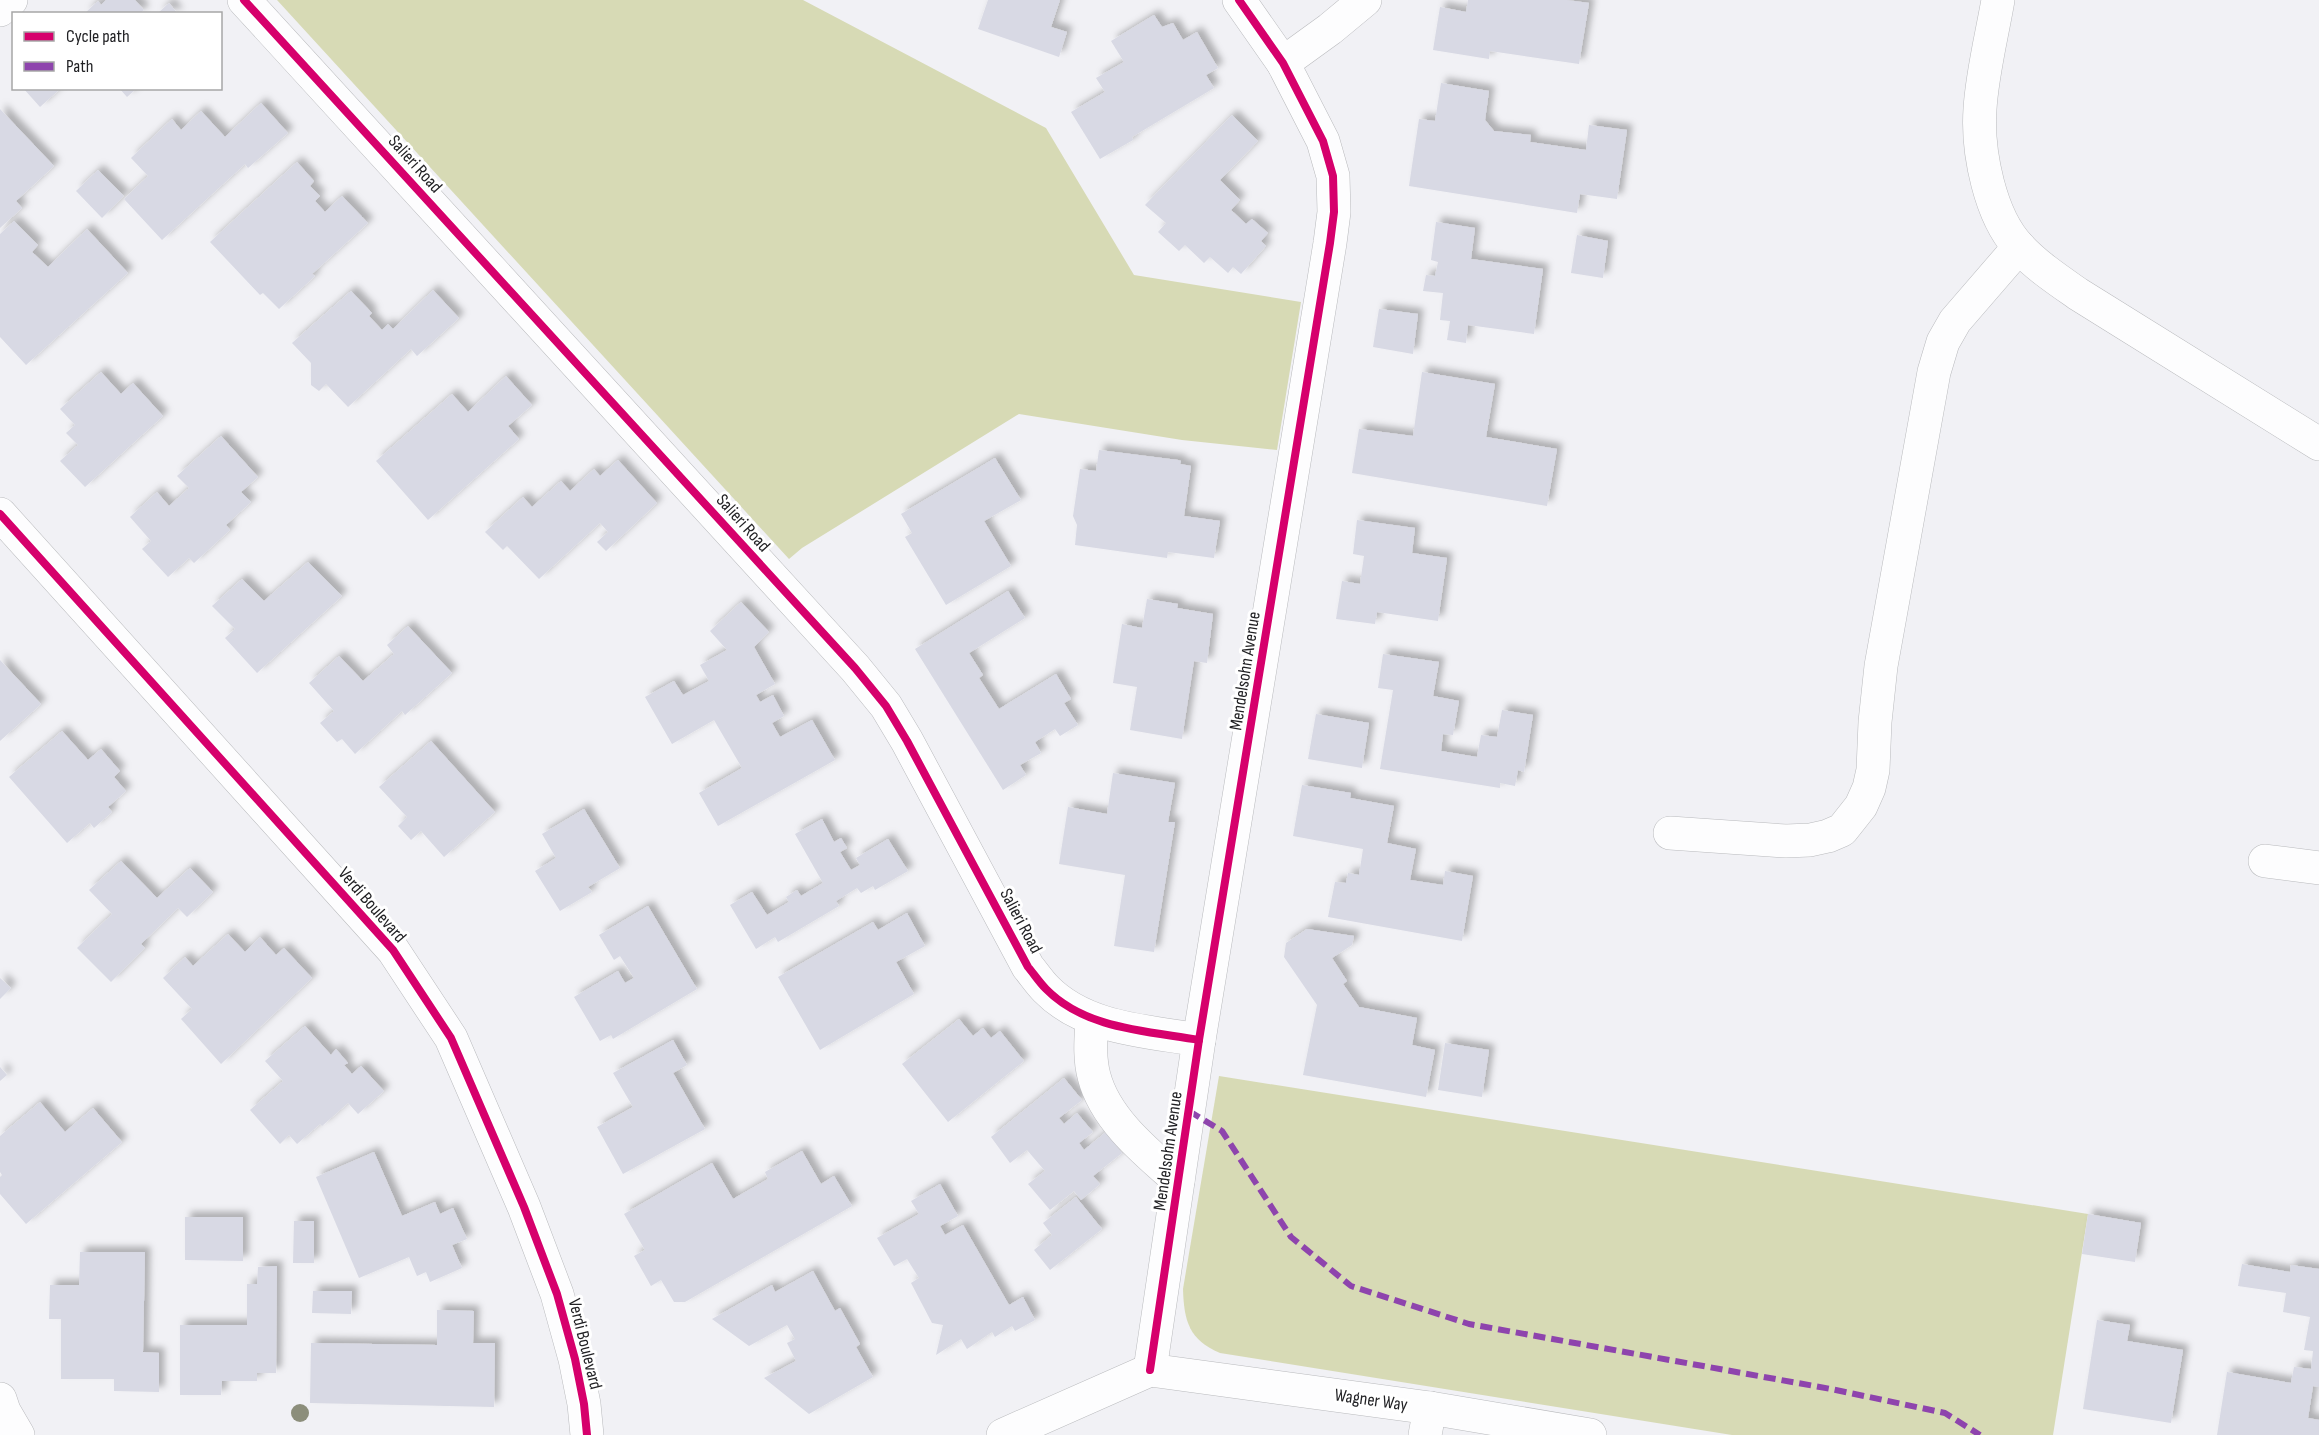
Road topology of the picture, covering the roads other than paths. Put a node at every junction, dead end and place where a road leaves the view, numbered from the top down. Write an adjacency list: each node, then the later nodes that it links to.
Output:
1 (11, 0): 6 (street)
2 (244, 0): 14 (street, Salieri Road)
3 (1239, 0): 7 (street, Mendelsohn Avenue)
4 (1365, 0): 7 (street)
5 (1998, 0): 8 (street)
6 (0, 10)
7 (1283, 63): 15 (street, Mendelsohn Avenue)
8 (2019, 247): 9 (street); 11 (street)
9 (2319, 444)
10 (0, 514): 21 (street, Verdi Boulevard)
11 (1670, 833)
12 (2265, 861): 13 (street)
13 (2319, 868)
14 (1092, 1019): 15 (street, Salieri Road); 16 (street)
15 (1199, 1040): 16 (street, Mendelsohn Avenue)
16 (1178, 1180): 17 (street, Mendelsohn Avenue)
17 (1150, 1370): 19 (street, Wagner Way); 22 (street)
18 (0, 1399): 20 (street)
19 (1428, 1422): 23 (street, Wagner Way)
20 (18, 1435)
21 (587, 1435)
22 (1003, 1435)
23 (1590, 1435)

